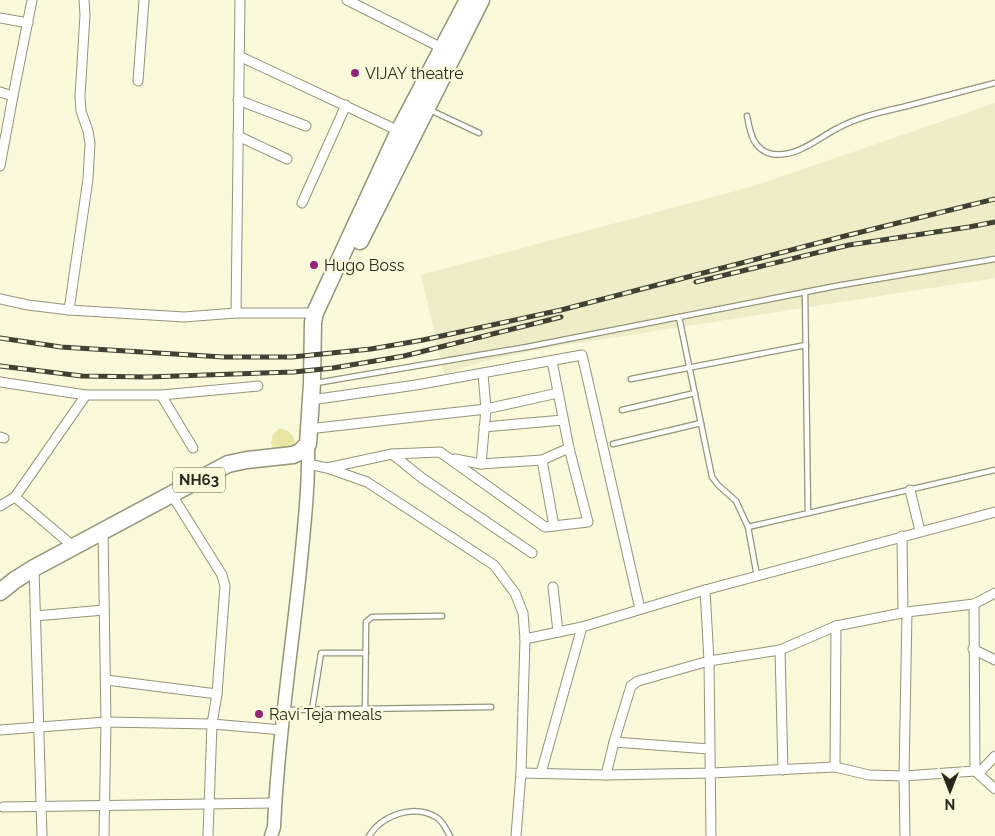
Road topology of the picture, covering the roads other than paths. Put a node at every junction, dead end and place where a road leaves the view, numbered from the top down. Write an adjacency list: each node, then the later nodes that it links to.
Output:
1 (32, 0): 9 (street)
2 (84, 0): 30 (street)
3 (144, 0): 12 (street)
4 (240, 0): 11 (street)
5 (347, 0): 10 (street)
6 (468, 0): 10 (highway)
7 (481, 0): 18 (highway)
8 (0, 18): 9 (street)
9 (28, 23): 15 (street)
10 (442, 48): 21 (highway)
11 (239, 56): 16 (street); 17 (street)
12 (138, 81)
13 (995, 83): 19 (lane)
14 (0, 92): 15 (street)
15 (13, 96): 25 (street)
16 (238, 100): 20 (street); 23 (street)
17 (346, 105): 21 (street); 26 (street)
18 (426, 108): 22 (lane); 34 (highway)
19 (747, 116)
20 (306, 126)
21 (399, 131): 31 (highway)
22 (479, 133)
23 (238, 136): 24 (street); 32 (street)
24 (287, 159)
25 (0, 166)
26 (302, 203)
27 (995, 259): 28 (lane)
28 (805, 292): 33 (lane); 35 (lane)
29 (0, 299): 30 (street)
30 (70, 310): 32 (street)
31 (314, 312): 32 (street); 34 (highway)
32 (236, 313)
33 (679, 317): 37 (lane); 42 (lane)
34 (313, 333): 42 (highway)
35 (806, 346): 37 (lane); 68 (lane)
36 (552, 361): 38 (street); 44 (street); 83 (street)
37 (690, 367): 39 (lane); 43 (lane)
38 (483, 374): 42 (street); 47 (street)
39 (630, 379)
40 (0, 382): 45 (street)
41 (258, 386): 46 (street)
42 (311, 392): 52 (highway)
43 (695, 393): 48 (lane); 50 (lane)
44 (558, 394): 47 (street); 49 (street)
45 (86, 395): 46 (street); 65 (street)
46 (162, 395): 54 (street)
47 (486, 409): 51 (street); 52 (street)
48 (622, 410)
49 (563, 420): 51 (street); 55 (street)
50 (701, 423): 53 (lane); 70 (lane)
51 (484, 427): 60 (street)
52 (308, 436): 59 (street); 64 (highway, NH63)
53 (613, 444)
54 (193, 448)
55 (569, 448): 58 (street); 69 (street)
56 (392, 454): 57 (street); 61 (street); 75 (street)
57 (451, 458): 60 (street); 69 (street)
58 (542, 460): 60 (street); 69 (street)
59 (308, 464): 61 (street); 101 (street)
60 (481, 464)
61 (327, 468): 91 (street)
62 (995, 470): 63 (lane)
63 (910, 490): 68 (lane); 72 (street)
64 (172, 495): 71 (highway, NH63); 98 (street)
65 (15, 497): 66 (street); 74 (street)
66 (0, 506)
67 (995, 512): 72 (street)
68 (808, 513): 70 (lane)
69 (554, 526)
70 (748, 527): 77 (lane)
71 (103, 530): 74 (highway, NH63); 84 (street)
72 (920, 531): 73 (street)
73 (902, 536): 77 (street); 85 (street)
74 (74, 547): 76 (highway, NH63)
75 (532, 554)
76 (34, 568): 80 (highway, NH63); 86 (street)
77 (757, 576): 79 (street)
78 (553, 586): 90 (street)
79 (705, 590): 83 (street); 96 (street)
80 (0, 592)
81 (995, 593): 82 (street)
82 (974, 604): 85 (street); 92 (street)
83 (640, 609): 88 (street)
84 (104, 610): 86 (street); 97 (street)
85 (905, 613): 89 (street); 118 (street)
86 (35, 616): 105 (street)
87 (442, 616): 94 (lane)
88 (582, 626): 90 (street); 115 (street)
89 (836, 626): 93 (street); 111 (street)
90 (558, 632): 91 (street)
91 (525, 639): 114 (street)
92 (973, 649): 95 (street); 113 (street)
93 (780, 650): 96 (street); 112 (street)
94 (366, 653): 100 (lane); 102 (lane)
95 (995, 660)
96 (709, 661): 108 (street); 109 (street)
97 (106, 680): 98 (street); 103 (street)
98 (217, 694): 104 (street)
99 (491, 707): 100 (lane)
100 (365, 709): 102 (lane)
101 (284, 710): 102 (lane); 107 (street)
102 (312, 710)
103 (106, 722): 104 (street); 105 (street); 122 (street)
104 (212, 724): 107 (street); 120 (street)
105 (38, 728): 106 (street); 123 (street)
106 (0, 730)
107 (282, 730): 121 (street)
108 (614, 742): 109 (street); 117 (street)
109 (709, 749): 116 (street)
110 (995, 756): 113 (street)
111 (836, 768): 112 (street); 118 (street)
112 (782, 770): 116 (street)
113 (977, 772): 118 (street); 119 (street)
114 (521, 773): 115 (street); 131 (street)
115 (541, 773): 117 (street)
116 (712, 773): 117 (street); 132 (street)
117 (606, 775)
118 (904, 776): 133 (street)
119 (995, 789)
120 (209, 803): 121 (street); 122 (street); 128 (street)
121 (275, 803): 125 (street)
122 (104, 805): 123 (street); 127 (street)
123 (41, 806): 124 (street); 126 (street)
124 (3, 807)
125 (274, 833)
126 (42, 836)
127 (104, 836)
128 (208, 836)
129 (369, 836): 130 (lane)
130 (450, 836)
131 (516, 836)
132 (711, 836)
133 (905, 836)

